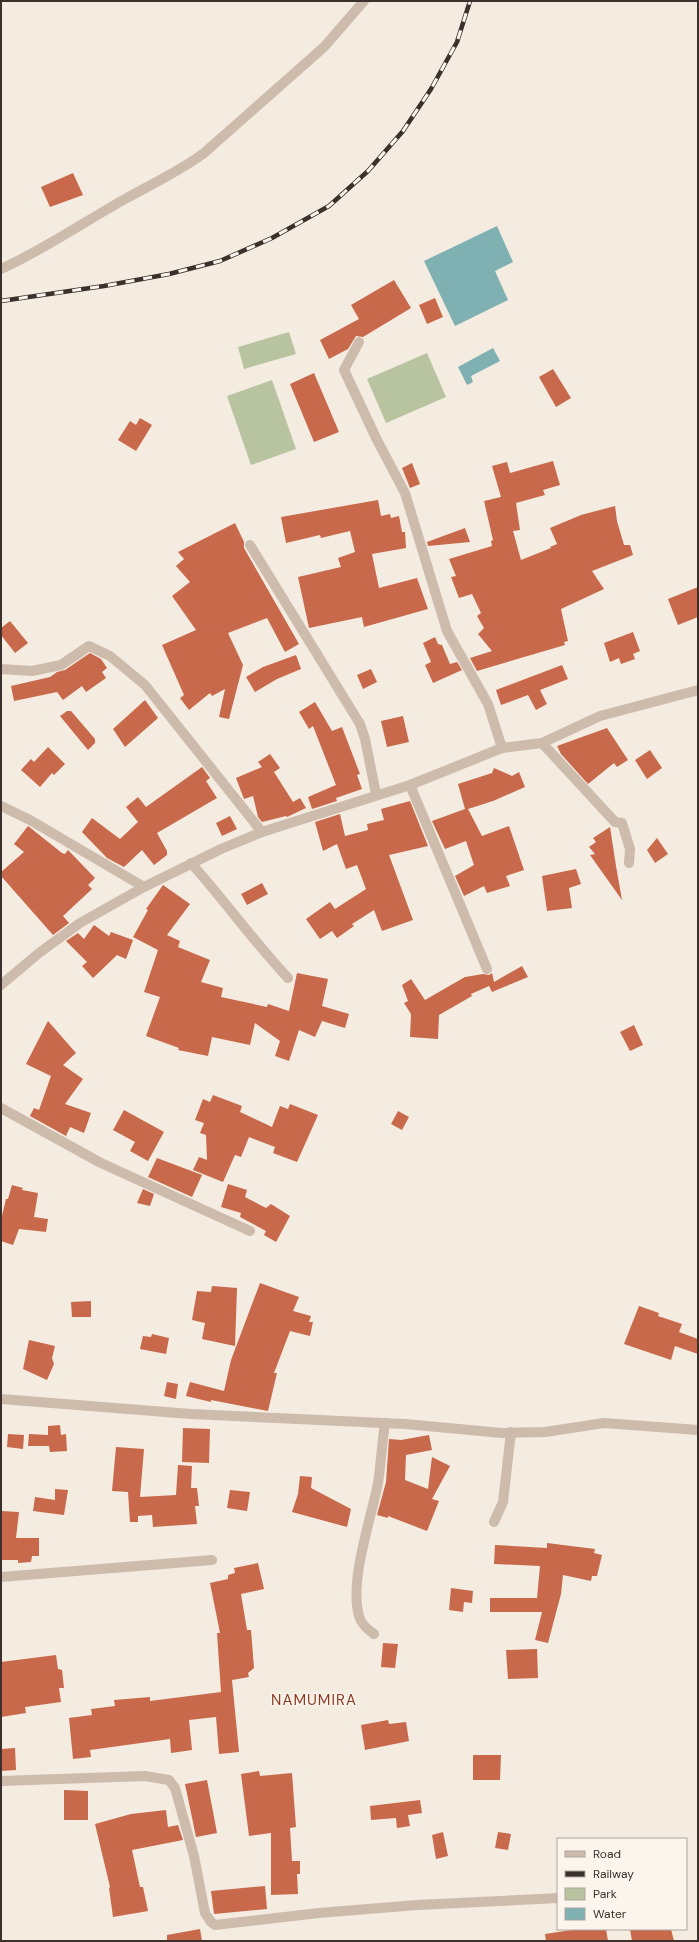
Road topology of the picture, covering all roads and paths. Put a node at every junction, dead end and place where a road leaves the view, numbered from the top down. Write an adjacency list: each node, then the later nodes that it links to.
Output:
1 (364, 1): 2 (street)
2 (1, 269)
3 (359, 342): 8 (street)
4 (250, 545): 10 (street)
5 (1, 669): 12 (street)
6 (698, 690): 7 (street)
7 (542, 743): 8 (street); 14 (street)
8 (502, 748): 9 (street)
9 (410, 785): 10 (street); 16 (street)
10 (376, 794): 12 (street)
11 (1, 806): 15 (street)
12 (262, 832): 13 (street)
13 (192, 863): 15 (street); 17 (street)
14 (629, 863)
15 (144, 887): 18 (street)
16 (487, 969)
17 (288, 978)
18 (1, 985)
19 (1, 1108): 20 (street)
20 (250, 1231)
21 (1, 1399): 22 (street)
22 (385, 1422): 24 (street); 28 (street)
23 (698, 1430): 24 (street)
24 (511, 1432): 25 (street)
25 (494, 1522)
26 (212, 1560): 27 (street)
27 (1, 1576)
28 (374, 1634)
29 (1, 1782): 30 (street)
30 (557, 1898)

